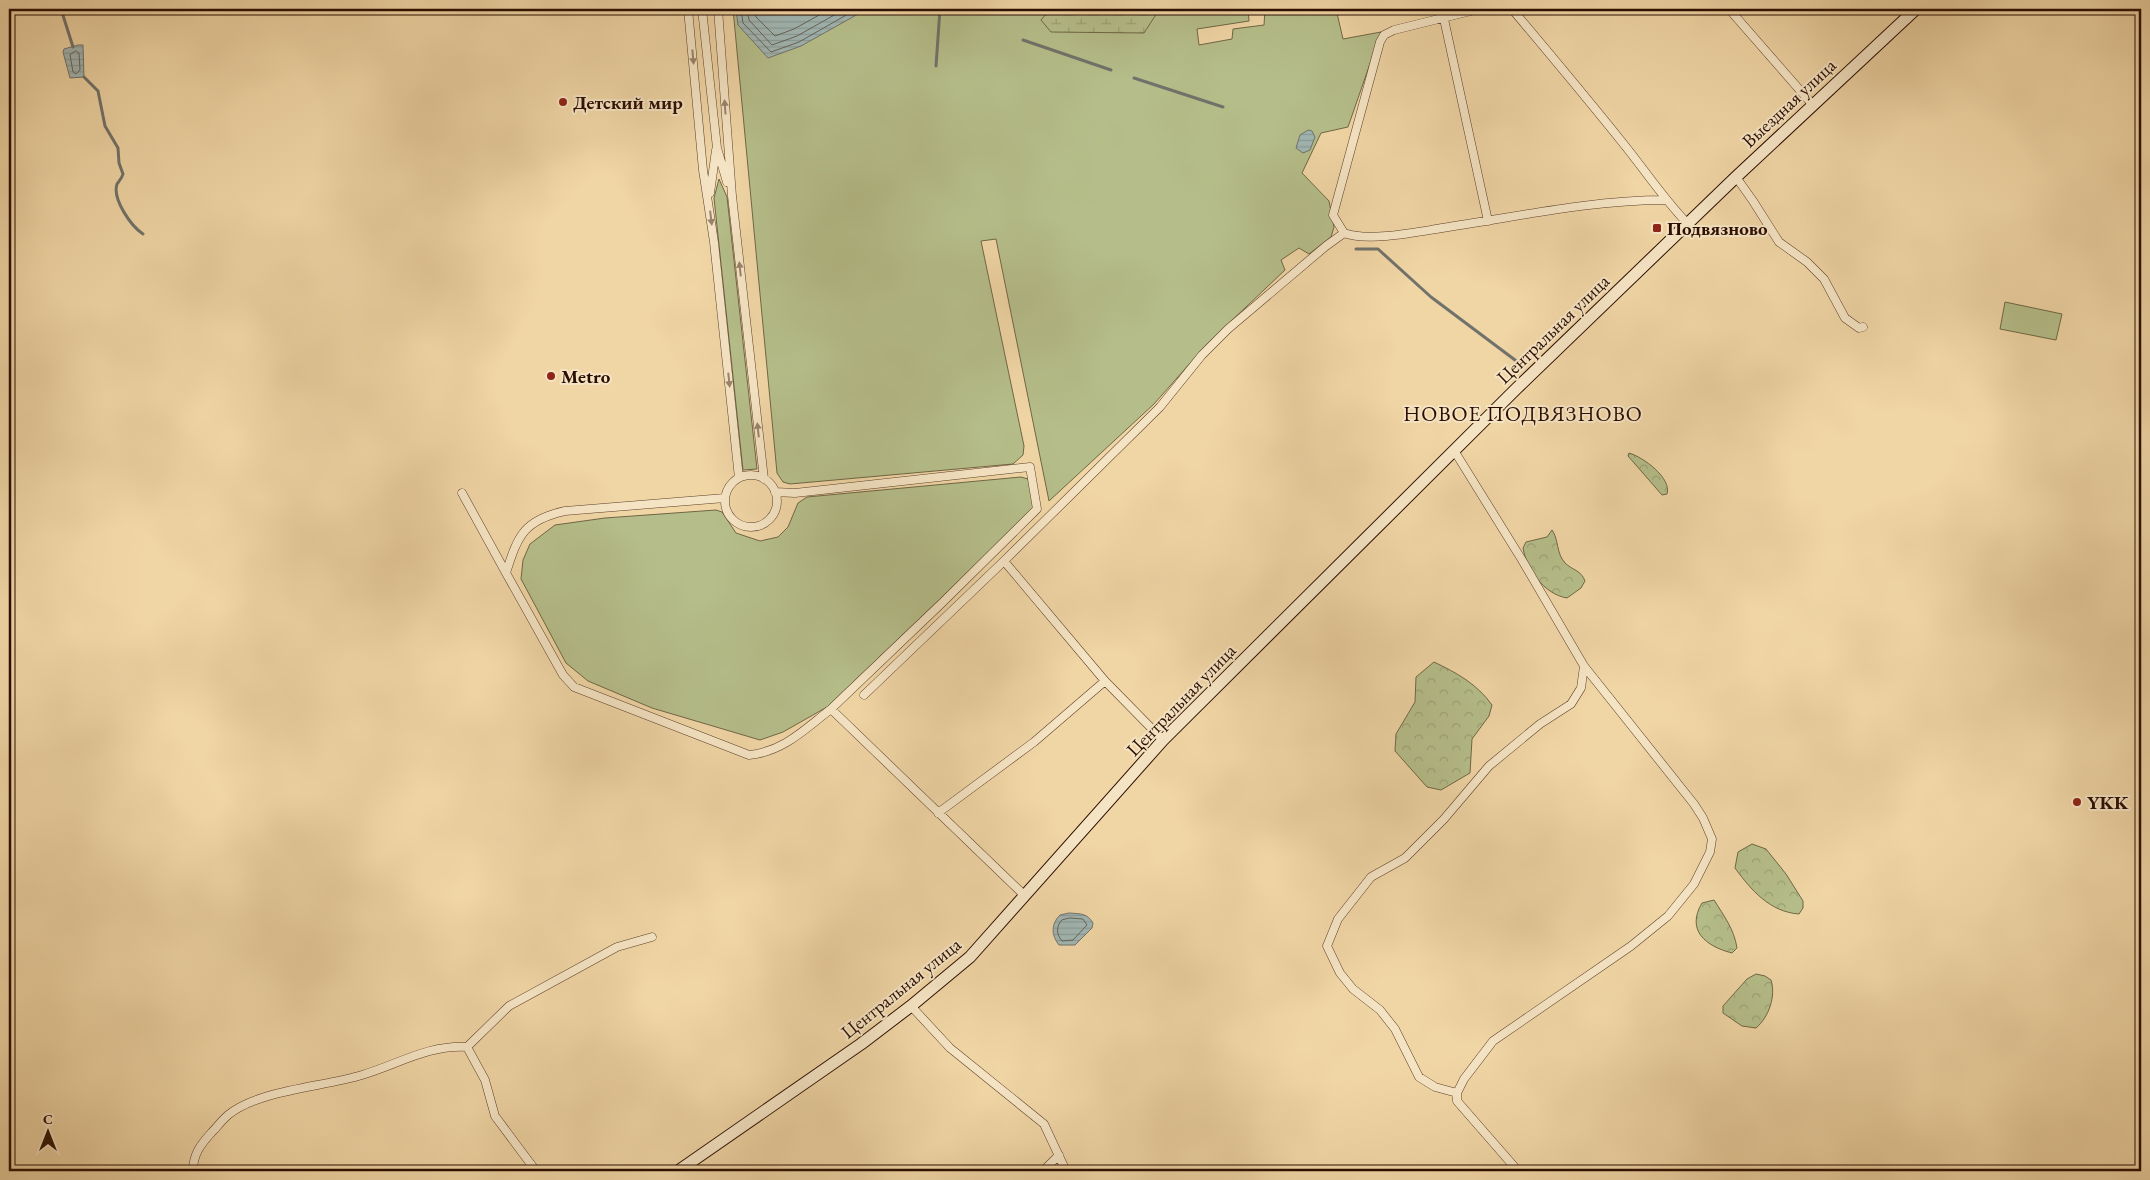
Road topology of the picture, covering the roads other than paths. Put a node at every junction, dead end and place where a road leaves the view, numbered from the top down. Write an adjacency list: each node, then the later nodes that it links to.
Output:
1 (688, 9): 13 (street, one-way to 13)
2 (702, 9): 10 (street)
3 (718, 9): 12 (street, one-way to 3)
4 (1479, 9): 8 (street)
5 (1512, 9): 14 (street)
6 (1729, 9): 9 (street)
7 (1916, 9): 9 (main road, Выездная улица)
8 (1444, 19): 15 (street); 17 (street)
9 (1812, 104): 11 (main road, Выездная улица)
10 (717, 148): 12 (street); 13 (street)
11 (1736, 177): 16 (main road, Выездная улица); 18 (street)
12 (732, 196): 21 (street, one-way to 12)
13 (709, 198): 20 (street, one-way to 20)
14 (1666, 200): 15 (street); 16 (street)
15 (1488, 221): 17 (street)
16 (1687, 223): 19 (main road, Центральная улица)
17 (1344, 233): 25 (street)
18 (1863, 327)
19 (1455, 452): 27 (street); 31 (main road, Центральная улица)
20 (739, 478): 21 (street); 24 (street)
21 (764, 479): 22 (street)
22 (775, 492): 24 (street); 30 (street)
23 (462, 493): 26 (street)
24 (725, 498): 26 (street)
25 (1004, 561): 28 (street); 29 (street)
26 (506, 572): 30 (street)
27 (1584, 666): 37 (street); 37 (street)
28 (1105, 680): 31 (street); 32 (street)
29 (864, 695)
30 (831, 709): 32 (street)
31 (1162, 740): 33 (main road, Центральная улица)
32 (938, 813): 33 (street)
33 (1026, 896): 35 (main road, Центральная улица)
34 (652, 937): 36 (street)
35 (911, 1006): 38 (street); 41 (main road, Центральная улица)
36 (467, 1047): 39 (street); 40 (street)
37 (1457, 1093): 44 (street)
38 (1060, 1155): 42 (street); 43 (street)
39 (193, 1171)
40 (536, 1171)
41 (678, 1171)
42 (1043, 1171)
43 (1066, 1171)
44 (1518, 1171)

